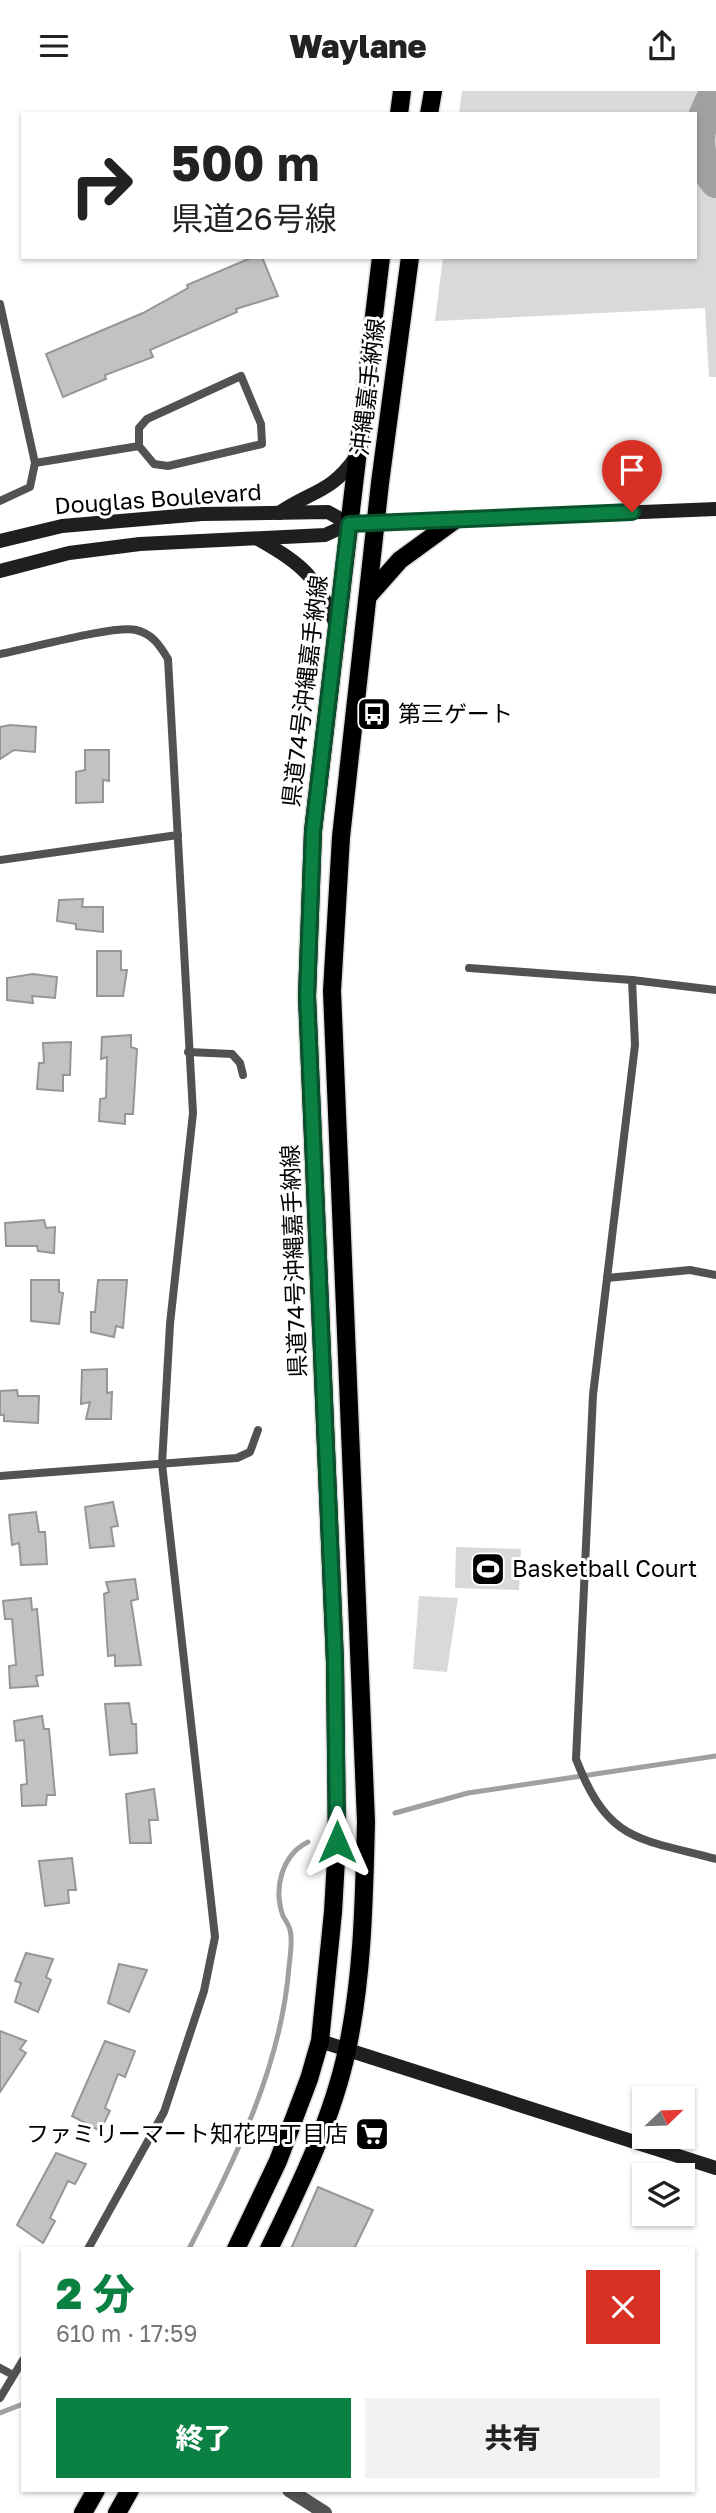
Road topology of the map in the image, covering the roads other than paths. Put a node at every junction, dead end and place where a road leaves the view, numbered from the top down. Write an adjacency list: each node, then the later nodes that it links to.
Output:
1 (402, 91): 3 (main road)
2 (433, 91): 4 (main road)
3 (399, 112)
4 (429, 112)
5 (381, 259): 9 (main road, 県道74号沖縄嘉手納線)
6 (410, 259): 15 (main road, 沖縄嘉手納線)
7 (0, 304): 10 (lane)
8 (139, 446): 8 (lane); 10 (lane)
9 (356, 457): 13 (street, Douglas Boulevard); 16 (main road, 県道74号沖縄嘉手納線)
10 (35, 463): 11 (lane)
11 (0, 501)
12 (716, 509): 14 (street)
13 (278, 514): 16 (street, Douglas Boulevard); 18 (street, Douglas Boulevard)
14 (455, 520): 15 (street); 20 (main road)
15 (376, 523): 16 (street); 20 (main road)
16 (349, 524): 17 (street, Douglas Boulevard); 21 (main road, 県道74号沖縄嘉手納線)
17 (258, 539): 19 (street, Douglas Boulevard); 21 (street, Douglas Boulevard)
18 (0, 541)
19 (0, 571)
20 (368, 597): 37 (main road)
21 (339, 632): 36 (main road, 県道74号沖縄嘉手納線)
22 (0, 654): 23 (lane)
23 (178, 835): 24 (lane); 28 (lane)
24 (0, 860)
25 (469, 968): 26 (lane)
26 (632, 980): 27 (lane); 31 (lane)
27 (716, 990)
28 (188, 1052): 29 (lane); 33 (lane)
29 (243, 1075)
30 (716, 1275): 31 (lane)
31 (607, 1278): 35 (lane)
32 (258, 1430): 33 (lane)
33 (162, 1464): 34 (lane); 39 (lane)
34 (0, 1476)
35 (716, 1859)
36 (320, 2041): 37 (street); 40 (main road, 県道74号沖縄嘉手納線)
37 (347, 2050): 38 (street); 41 (main road)
38 (716, 2168)
39 (89, 2247)
40 (237, 2247)
41 (270, 2247)
42 (21, 2363): 44 (lane)
43 (0, 2368): 44 (lane)
44 (13, 2375): 45 (lane)
45 (0, 2398)
46 (95, 2492): 49 (main road)
47 (129, 2492): 50 (main road)
48 (292, 2492): 51 (street)
49 (83, 2513)
50 (117, 2513)
51 (326, 2513)

